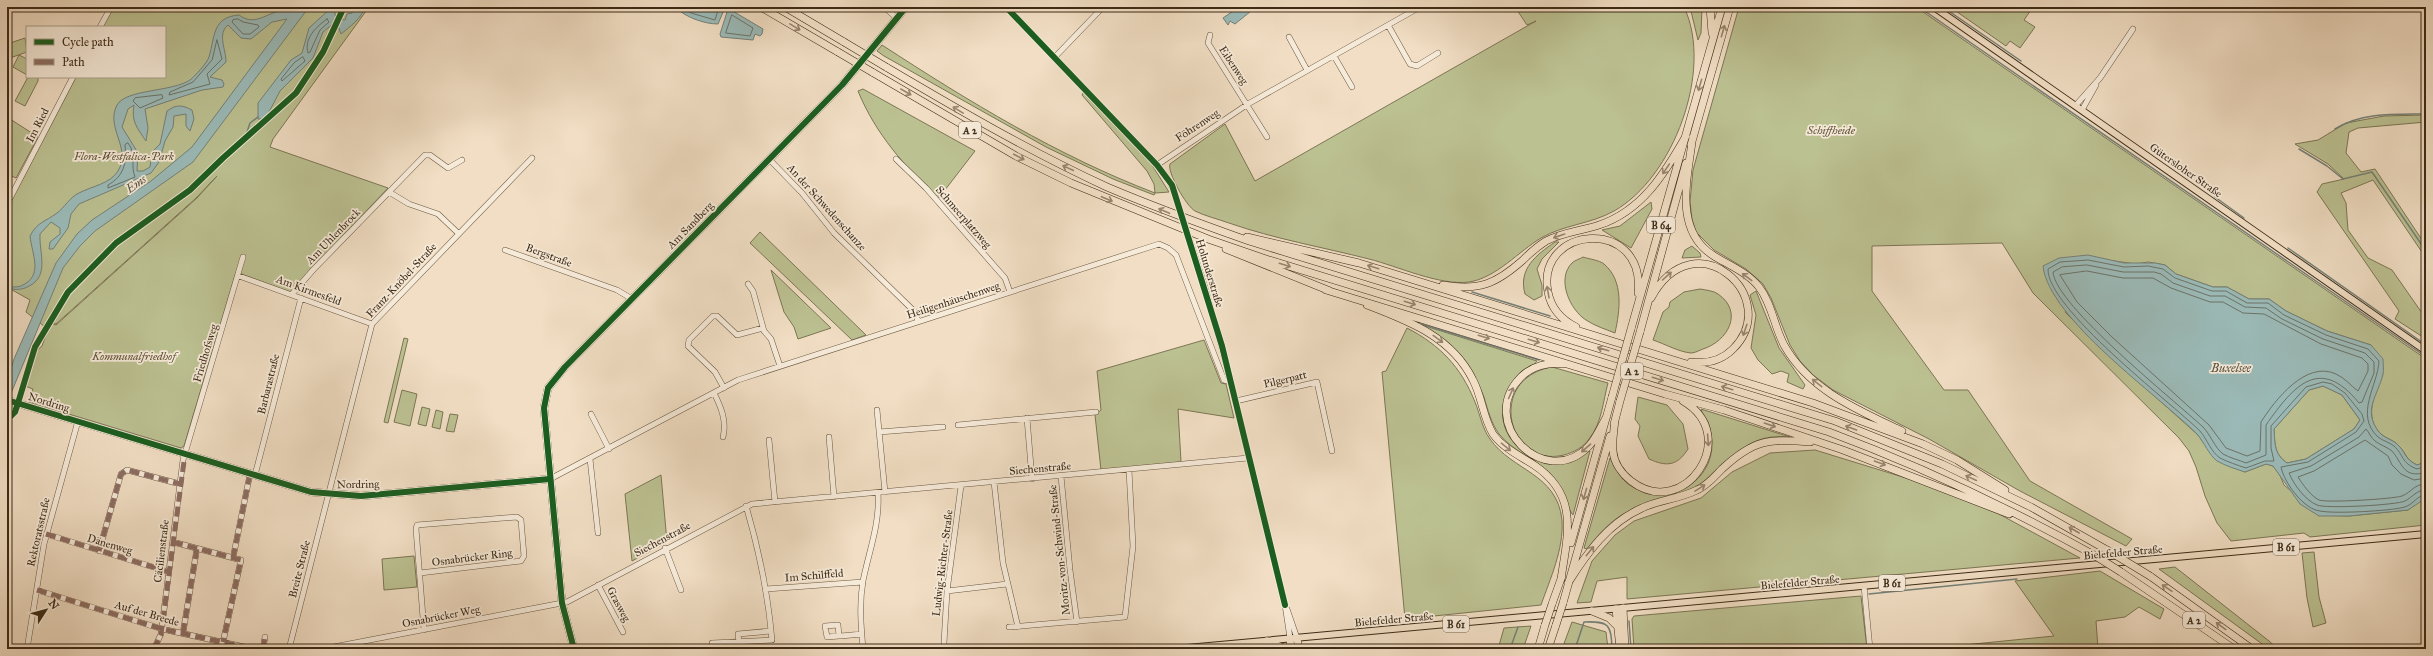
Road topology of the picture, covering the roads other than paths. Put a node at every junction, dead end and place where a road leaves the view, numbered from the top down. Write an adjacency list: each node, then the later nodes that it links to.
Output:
1 (111, 7): 15 (street)
2 (762, 7): 42 (highway, A 2, one-way to 42, bridge)
3 (785, 7): 41 (highway, A 2, one-way to 3, bridge)
4 (884, 7): 13 (street)
5 (906, 7): 13 (main road, Am Sandberg)
6 (1006, 7): 22 (street, Holunderstraße)
7 (1103, 7): 22 (street)
8 (1420, 7): 14 (street, Föhrenweg)
9 (1710, 7): 19 (highway)
10 (1722, 7): 19 (highway, B 64)
11 (1730, 7): 32 (highway, B 64, one-way to 11)
12 (1934, 7): 28 (main road, Gütersloher Straße)
13 (897, 18): 34 (main road, Am Sandberg)
14 (1388, 25): 20 (street); 21 (street, Föhrenweg)
15 (101, 26)
16 (2133, 29): 25 (street)
17 (1210, 35): 27 (street, Eibenweg)
18 (1289, 37): 23 (street)
19 (1711, 48): 30 (highway, B 64, one-way to 30)
20 (1438, 53)
21 (1334, 56): 23 (street, Föhrenweg); 26 (street)
22 (1054, 58): 37 (street, Holunderstraße)
23 (1307, 70): 27 (street, Föhrenweg)
24 (72, 78): 39 (street, Im Ried)
25 (2100, 78): 28 (street); 29 (street)
26 (1352, 87)
27 (1248, 104): 31 (street); 37 (street, Föhrenweg)
28 (2076, 105): 29 (main road, Gütersloher Straße)
29 (2082, 110): 59 (main road, Gütersloher Straße)
30 (1686, 136): 46 (highway, one-way to 46); 54 (highway, B 64)
31 (1267, 137)
32 (1692, 142): 53 (highway, B 64); 82 (highway, one-way to 32)
33 (532, 158): 40 (street, Franz-Knöbel-Straße)
34 (769, 159): 52 (main road, Am Sandberg); 55 (street, An der Schwedenschanze)
35 (896, 159): 49 (street, Schmeerplatzweg)
36 (462, 160): 38 (street, Am Uhlenbrock)
37 (1157, 164): 63 (street, Holunderstraße, bridge)
38 (389, 192): 40 (street); 50 (street, Am Uhlenbrock)
39 (7, 204)
40 (458, 233): 56 (street, Franz-Knöbel-Straße)
41 (1227, 234): 46 (highway, one-way to 41); 103 (highway, A 2, one-way to 41)
42 (1208, 239): 48 (highway); 104 (highway, A 2, one-way to 104)
43 (505, 250): 52 (street, Bergstraße)
44 (243, 257): 45 (street, Friedhofsweg)
45 (239, 276): 50 (street, Am Kirmesfeld); 86 (street, Friedhofsweg)
46 (1410, 278): 58 (highway)
47 (748, 284): 57 (street)
48 (1326, 290): 62 (highway, one-way to 62); 115 (highway, one-way to 115)
49 (1010, 292): 55 (street, Heiligenhäuschenweg); 63 (street, Heiligenhäuschenweg)
50 (292, 294): 51 (street, Am Kirmesfeld)
51 (301, 298): 56 (street, Am Kirmesfeld); 90 (street, Barbarastraße)
52 (632, 299): 92 (main road, Am Sandberg)
53 (1646, 308): 60 (highway, one-way to 60); 74 (highway, B 64, bridge)
54 (1636, 313): 58 (highway, one-way to 54); 72 (highway, B 64, bridge)
55 (918, 321): 61 (street, Heiligenhäuschenweg)
56 (372, 324): 99 (street, Franz-Knöbel-Straße)
57 (763, 328): 61 (street); 64 (street)
58 (1594, 335): 60 (highway)
59 (2426, 351)
60 (1667, 358): 82 (highway)
61 (780, 366): 64 (street, Heiligenhäuschenweg)
62 (1593, 370): 66 (highway); 72 (highway, one-way to 62)
63 (1231, 382): 68 (street, Holunderstraße)
64 (724, 388): 65 (street, Heiligenhäuschenweg)
65 (714, 393): 79 (street); 83 (street, Heiligenhäuschenweg)
66 (1665, 394): 74 (highway, one-way to 74); 84 (highway, one-way to 84)
67 (7, 400): 75 (main road, Nordring)
68 (1236, 401): 85 (street, Pilgerpatt); 87 (street, Holunderstraße)
69 (877, 410): 78 (street)
70 (1096, 412): 73 (street)
71 (591, 414): 83 (street)
72 (1607, 416): 115 (highway, B 64, one-way to 115)
73 (1026, 418): 76 (street); 93 (street)
74 (1615, 420): 117 (highway, B 64)
75 (78, 421): 86 (main road, Nordring); 106 (street, Rektoratsstraße)
76 (958, 425)
77 (943, 427): 78 (street)
78 (879, 432): 97 (street)
79 (722, 437)
80 (829, 437): 100 (street)
81 (769, 440): 101 (street)
82 (1923, 444): 103 (highway)
83 (609, 449): 88 (street, Heiligenhäuschenweg)
84 (1843, 450): 104 (highway, one-way to 104); 117 (highway, one-way to 84)
85 (1332, 451)
86 (185, 454): 90 (main road, Nordring); 95 (street, Cäcilienstraße)
87 (1248, 458): 89 (street, Siechenstraße); 140 (street, Holunderstraße)
88 (590, 459): 92 (street, Heiligenhäuschenweg); 105 (street)
89 (1129, 470): 91 (street, Siechenstraße); 128 (street)
90 (253, 475): 99 (main road, Nordring); 112 (street, Barbarastraße)
91 (1061, 476): 93 (street, Siechenstraße); 128 (street, Moritz-von-Schwind-Straße)
92 (550, 479): 99 (main road, Nordring); 125 (main road)
93 (1032, 479): 94 (street, Siechenstraße)
94 (994, 482): 96 (street, Siechenstraße); 118 (street)
95 (180, 484): 108 (street, Cäcilienstraße); 111 (street)
96 (961, 486): 97 (street, Siechenstraße); 124 (street, Ludwig-Richter-Straße)
97 (885, 492): 98 (street, Siechenstraße)
98 (878, 493): 100 (street, Siechenstraße); 116 (street)
99 (329, 494): 150 (street, Breite Straße)
100 (834, 497): 101 (street, Siechenstraße)
101 (775, 502): 102 (street, Siechenstraße)
102 (746, 506): 110 (street, Siechenstraße); 121 (street)
103 (2031, 507): 164 (highway, A 2, one-way to 103, bridge)
104 (2046, 528): 163 (highway, A 2, bridge)
105 (598, 533)
106 (46, 534): 111 (street, Dänenweg); 122 (street, Rektoratsstraße)
107 (2426, 534): 120 (main road, Bielefelder Straße / B 61)
108 (173, 542): 109 (street); 113 (street, Cäcilienstraße)
109 (197, 548): 112 (street); 136 (street)
110 (665, 548): 119 (street, Siechenstraße); 123 (street)
111 (99, 551): 113 (street, Dänenweg)
112 (233, 558): 142 (street)
113 (169, 572): 132 (street, Cäcilienstraße)
114 (420, 573): 114 (street, Osnabrücker Ring); 133 (street, Osnabrücker Ring)
115 (1561, 579): 158 (highway, B 64, bridge)
116 (863, 582): 121 (street, Im Schilffeld); 137 (street)
117 (1568, 583): 159 (highway, B 64, bridge)
118 (1007, 584): 124 (street); 130 (street)
119 (598, 585): 125 (street, Siechenstraße); 135 (street, Grasweg)
120 (1864, 586): 126 (main road, Bielefelder Straße / B 61); 162 (street)
121 (766, 589): 134 (street)
122 (37, 590): 132 (street, Auf der Breede); 146 (street, Rektoratsstraße)
123 (681, 590)
124 (947, 591): 145 (street, Ludwig-Richter-Straße)
125 (562, 603): 133 (street, Osnabrücker Weg); 152 (main road)
126 (1619, 608): 127 (main road, Bielefelder Straße / B 61); 131 (highway); 161 (highway)
127 (1592, 611): 131 (highway, B 61); 140 (main road, Bielefelder Straße / B 61)
128 (1077, 622): 130 (street)
129 (1009, 627): 130 (street)
130 (1018, 627)
131 (1618, 628): 160 (highway)
132 (162, 629): 136 (street, Auf der Breede); 147 (street, Cäcilienstraße)
133 (424, 630): 151 (street, Osnabrücker Weg)
134 (771, 631): 143 (street); 143 (street)
135 (623, 632)
136 (183, 633): 142 (street, Auf der Breede)
137 (862, 634): 138 (street); 153 (street)
138 (839, 636)
139 (265, 637): 149 (street)
140 (1293, 638): 141 (main road, Bielefelder Straße); 156 (highway); 157 (highway)
141 (1267, 641): 154 (main road, Bielefelder Straße); 155 (highway)
142 (223, 642): 148 (street, Auf der Breede)
143 (739, 642): 144 (street)
144 (712, 643)
145 (944, 643)
146 (27, 649)
147 (154, 649)
148 (254, 649)
149 (263, 649)
150 (289, 649)
151 (323, 649)
152 (574, 649)
153 (863, 649)
154 (1176, 649)
155 (1286, 649)
156 (1291, 649)
157 (1299, 649)
158 (1538, 649)
159 (1549, 649)
160 (1620, 649)
161 (1625, 649)
162 (1870, 649)
163 (2234, 649)
164 (2252, 649)

